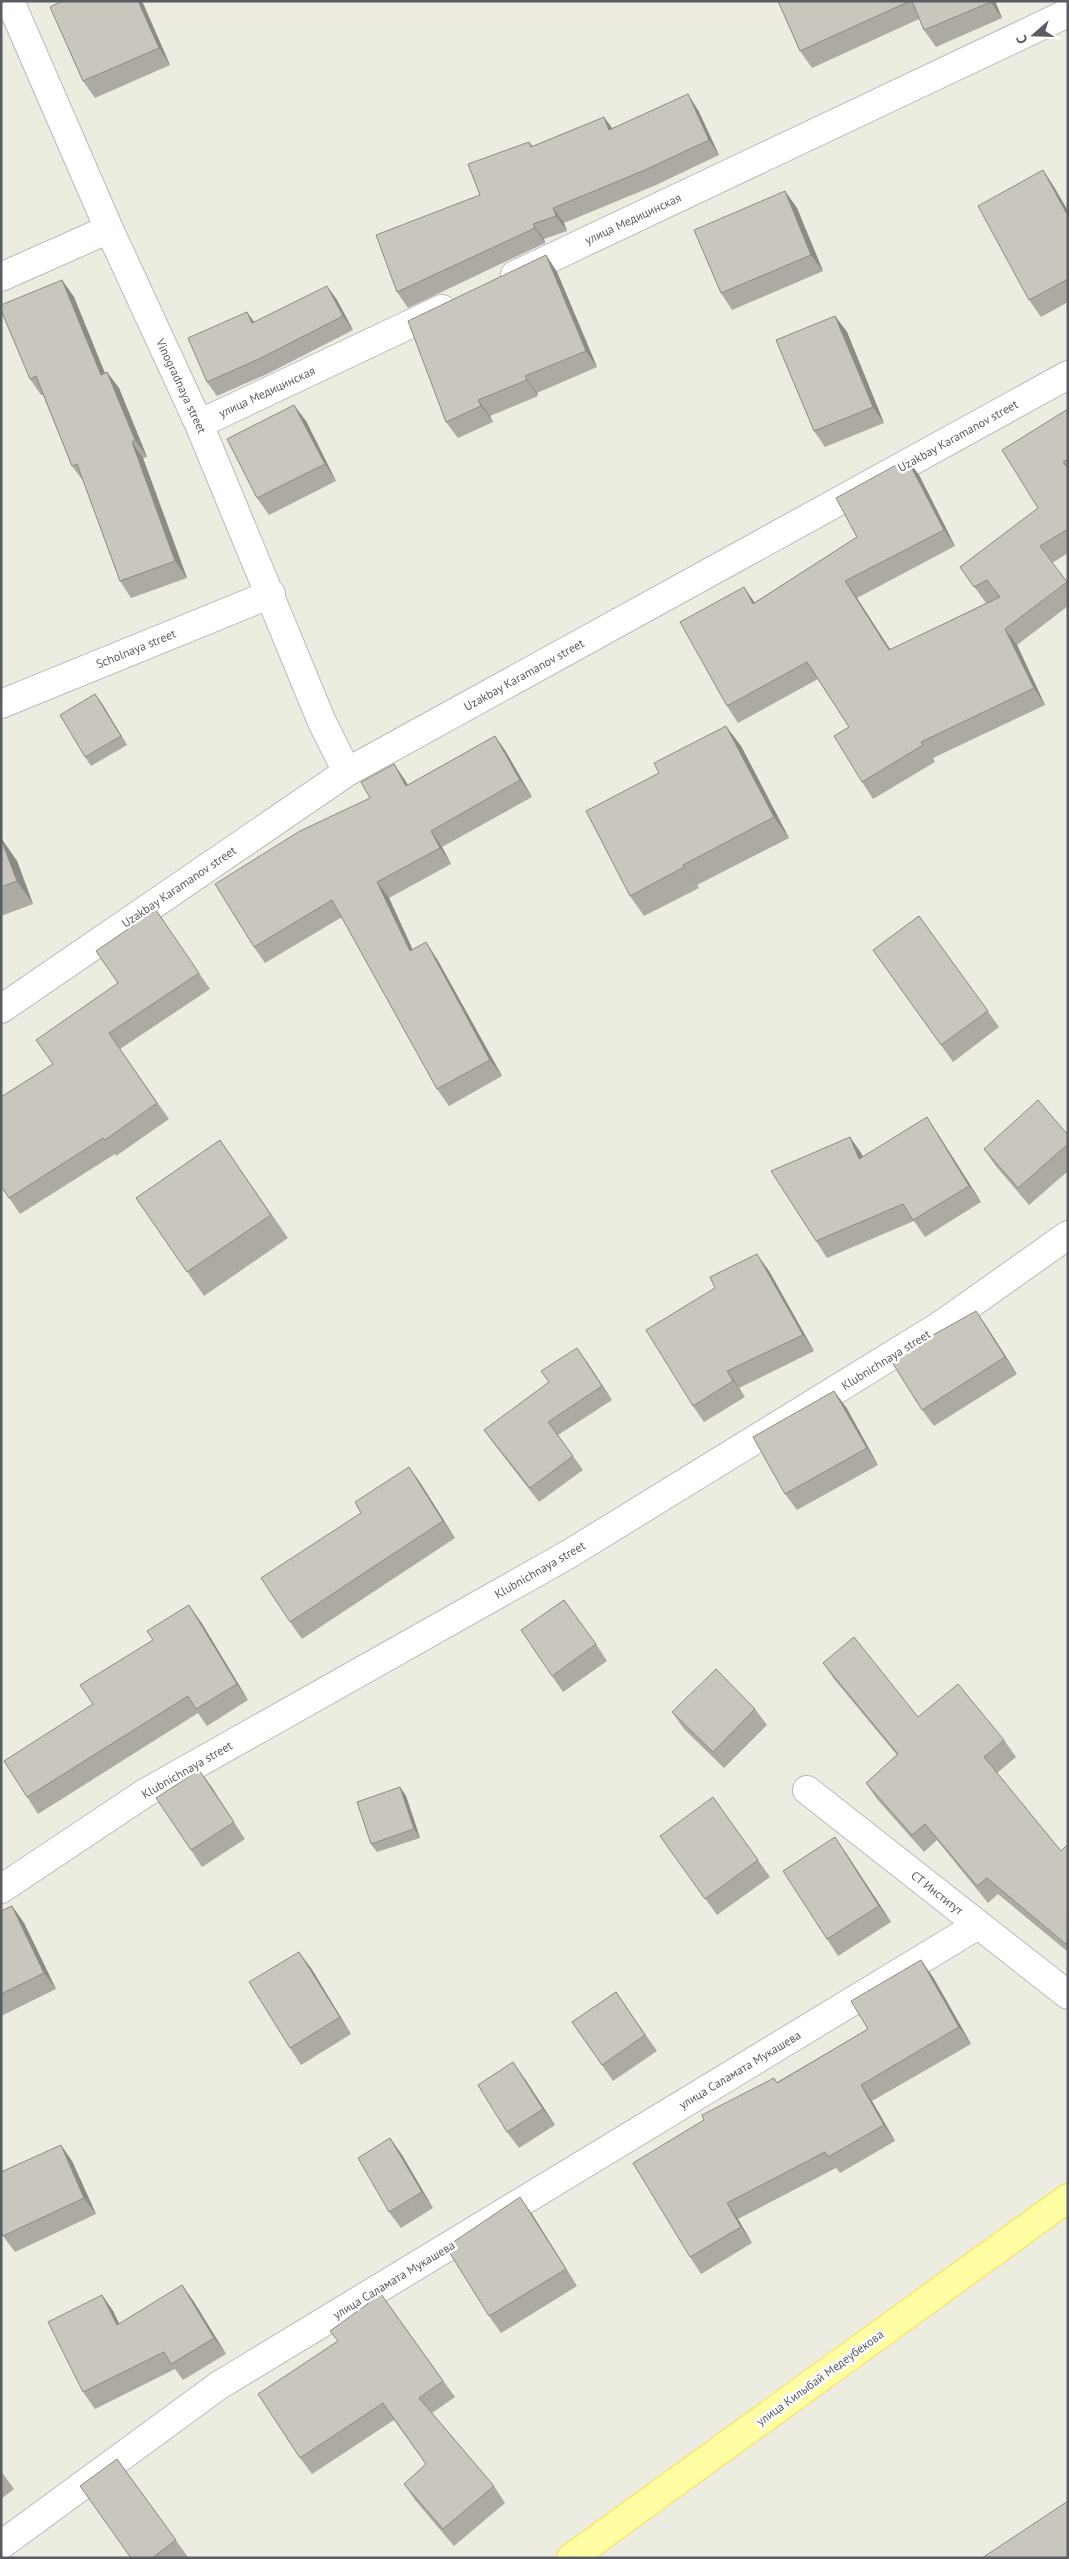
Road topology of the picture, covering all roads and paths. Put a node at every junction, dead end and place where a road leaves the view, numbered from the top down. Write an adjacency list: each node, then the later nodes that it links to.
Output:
1 (10, 1): 3 (street, Vinogradnaya street)
2 (1068, 13): 5 (street, улица Медицинская)
3 (109, 229): 4 (street); 8 (street, Vinogradnaya street)
4 (1, 277)
5 (495, 284)
6 (468, 297): 8 (street, улица Медицинская)
7 (1068, 375): 11 (street, Uzakbay Karamanov street)
8 (199, 424): 9 (street, Vinogradnaya street)
9 (271, 594): 10 (street, Scholnaya street); 11 (street, Vinogradnaya street)
10 (1, 704)
11 (347, 772): 12 (street, Uzakbay Karamanov street)
12 (1, 1009)
13 (1068, 1235): 15 (street, Klubnichnaya street)
14 (807, 1790): 16 (street, СТ Институт)
15 (1, 1889)
16 (978, 1925): 17 (street, СТ Институт); 19 (street, улица Саламата Мукашева)
17 (1068, 1995)
18 (1068, 2198): 20 (main road, улица Килыбай Медеубекова)
19 (1, 2546)
20 (571, 2558)

